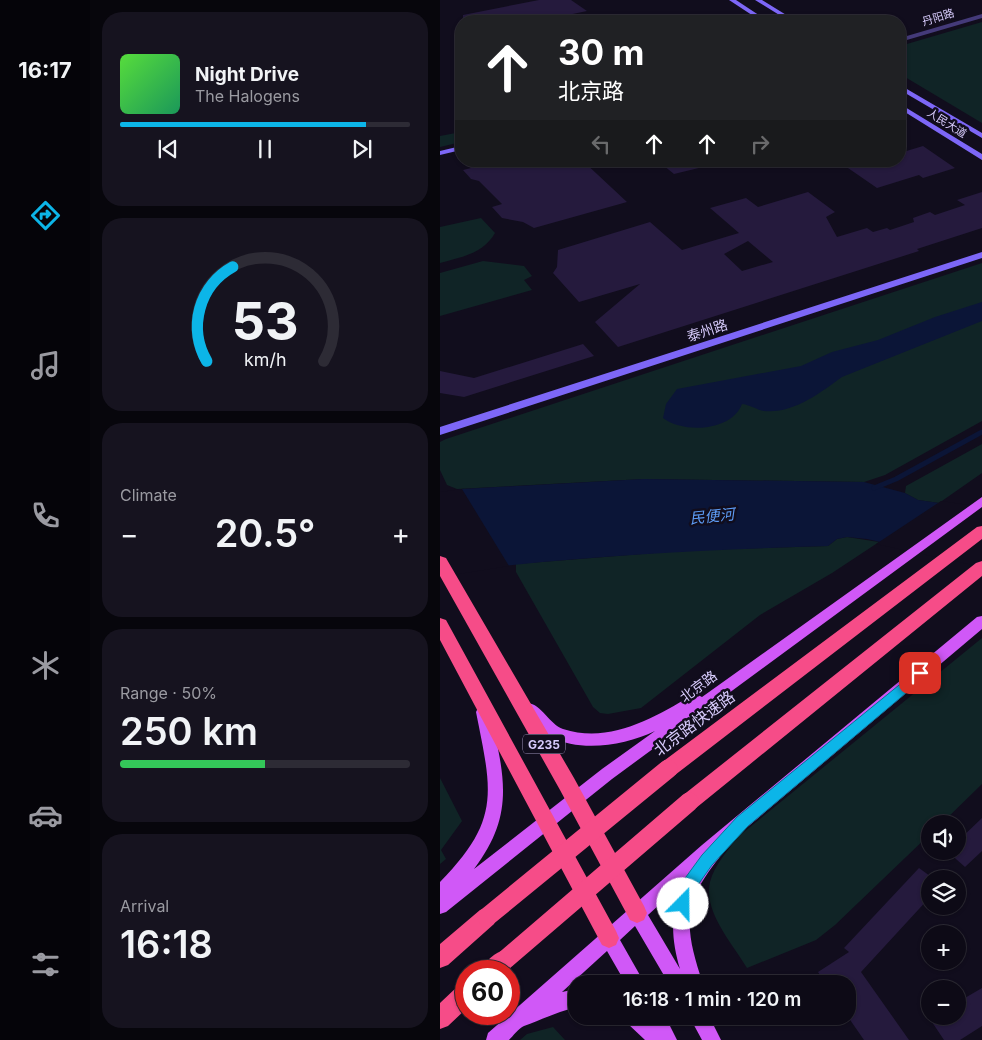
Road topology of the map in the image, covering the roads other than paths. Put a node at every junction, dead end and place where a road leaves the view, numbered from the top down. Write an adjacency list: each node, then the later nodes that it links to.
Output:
1 (732, 0): 3 (street)
2 (758, 0): 4 (street)
3 (756, 15)
4 (783, 15)
5 (982, 16): 6 (street, 丹阳路)
6 (906, 38)
7 (906, 90): 9 (street, 人民大道)
8 (906, 110): 12 (street, 人民大道)
9 (982, 136)
10 (455, 149): 11 (street)
11 (440, 153)
12 (982, 158)
13 (982, 255): 14 (street, 泰州路)
14 (440, 431)
15 (982, 501): 21 (main road, 北京路)
16 (982, 531): 31 (highway, 北京路快速路, bridge)
17 (982, 567): 32 (highway, bridge)
18 (444, 570): 22 (highway, G235)
19 (982, 621): 25 (main road)
20 (440, 624): 23 (highway, G235)
21 (766, 656): 22 (main road); 24 (main road, 北京路)
22 (514, 690): 24 (highway, G235)
23 (480, 700): 26 (highway, G235); 27 (main road)
24 (575, 799): 26 (main road, 北京路); 29 (highway, G235)
25 (742, 821): 29 (main road); 35 (main road)
26 (546, 822): 28 (main road, 北京路); 30 (highway, G235)
27 (440, 894)
28 (440, 906)
29 (637, 913): 30 (main road); 34 (main road)
30 (609, 938): 33 (main road); 43 (main road)
31 (440, 958)
32 (505, 960)
33 (631, 975)
34 (674, 975)
35 (691, 975)
36 (568, 1000): 43 (main road)
37 (455, 1004): 38 (highway)
38 (440, 1018)
39 (643, 1025): 44 (main road)
40 (659, 1025): 45 (main road)
41 (704, 1025): 46 (main road)
42 (708, 1025): 46 (main road)
43 (502, 1034)
44 (658, 1040)
45 (668, 1040)
46 (713, 1040)

